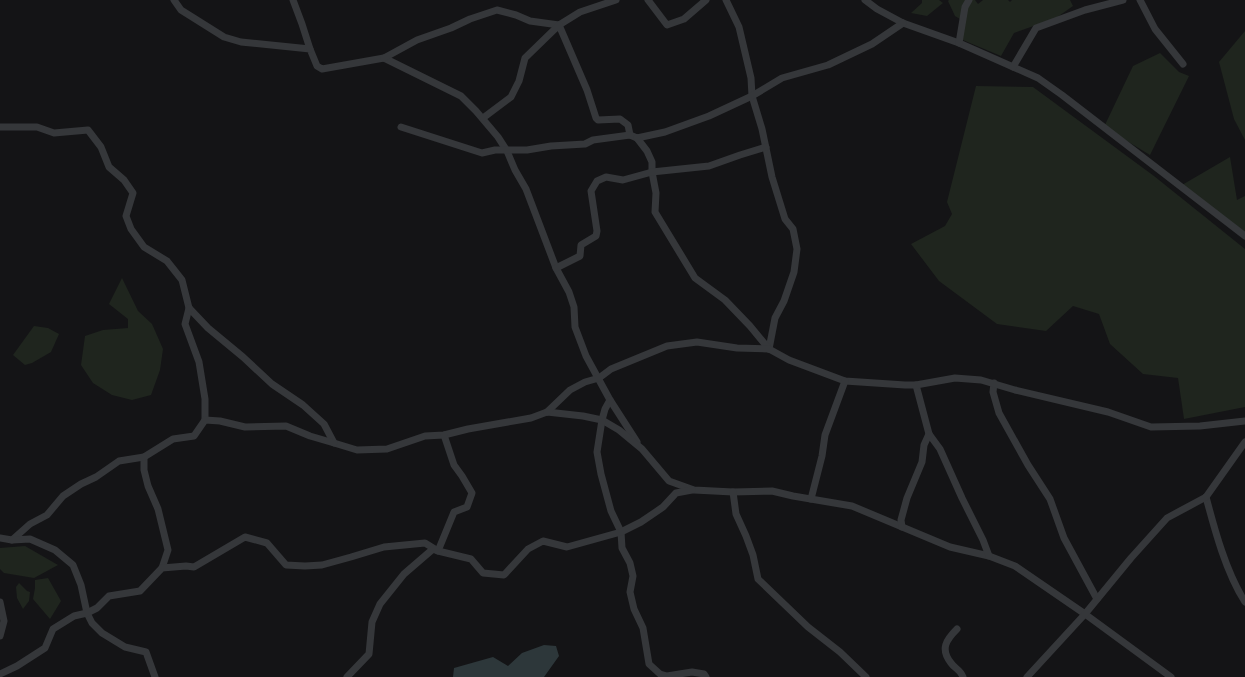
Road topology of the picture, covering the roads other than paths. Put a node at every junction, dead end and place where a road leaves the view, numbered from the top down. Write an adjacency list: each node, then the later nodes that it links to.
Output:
1 (174, 0): 14 (street)
2 (293, 0): 14 (street)
3 (616, 0): 12 (street)
4 (648, 0): 5 (street)
5 (706, 0)
6 (726, 0): 18 (street)
7 (865, 0): 11 (street)
8 (969, 0): 13 (street)
9 (1123, 0): 17 (street)
10 (1140, 0): 16 (street)
11 (903, 23): 13 (street); 18 (street)
12 (559, 25): 15 (street); 19 (street); 22 (street)
13 (959, 43): 17 (street)
14 (310, 49): 15 (street)
15 (384, 58): 19 (street)
16 (1183, 64)
17 (1013, 67): 26 (street)
18 (752, 96): 22 (street); 23 (street)
19 (483, 118): 24 (street)
20 (0, 127): 28 (street)
21 (401, 127): 24 (street)
22 (634, 137): 24 (street); 25 (street)
23 (766, 147): 25 (street); 29 (street)
24 (507, 150): 27 (street)
25 (652, 172): 27 (street); 29 (street)
26 (1245, 236)
27 (556, 268): 30 (street)
28 (189, 308): 36 (street); 41 (street)
29 (768, 349): 30 (street); 31 (street)
30 (599, 378): 34 (street); 35 (street)
31 (845, 381): 33 (street); 48 (street)
32 (994, 383): 33 (street); 38 (street); 56 (street)
33 (916, 385): 39 (street)
34 (610, 400): 37 (street); 43 (street)
35 (547, 412): 37 (street); 40 (street)
36 (205, 420): 41 (street); 44 (street)
37 (602, 420): 43 (street); 50 (street)
38 (1245, 421)
39 (929, 434): 49 (street); 54 (street)
40 (444, 435): 41 (street); 53 (street)
41 (334, 442)
42 (1245, 442): 47 (street)
43 (642, 448): 45 (street)
44 (144, 457): 52 (street); 55 (street)
45 (694, 490): 46 (street); 50 (street)
46 (733, 492): 48 (street); 67 (street)
47 (1206, 497): 56 (street); 58 (street)
48 (811, 499): 49 (street)
49 (902, 527): 54 (street)
50 (621, 532): 53 (street); 66 (street)
51 (0, 538): 52 (street)
52 (12, 540): 59 (street)
53 (438, 551): 55 (street); 65 (street)
54 (989, 556): 60 (street)
55 (162, 568): 59 (street)
56 (1097, 599): 60 (street)
57 (0, 602): 62 (street)
58 (1245, 602)
59 (87, 613): 63 (street); 64 (street)
60 (1085, 614): 69 (street); 70 (street)
61 (957, 629): 68 (street)
62 (0, 636)
63 (0, 674)
64 (155, 677)
65 (347, 677)
66 (706, 677)
67 (866, 677)
68 (963, 677)
69 (1027, 677)
70 (1171, 677)

